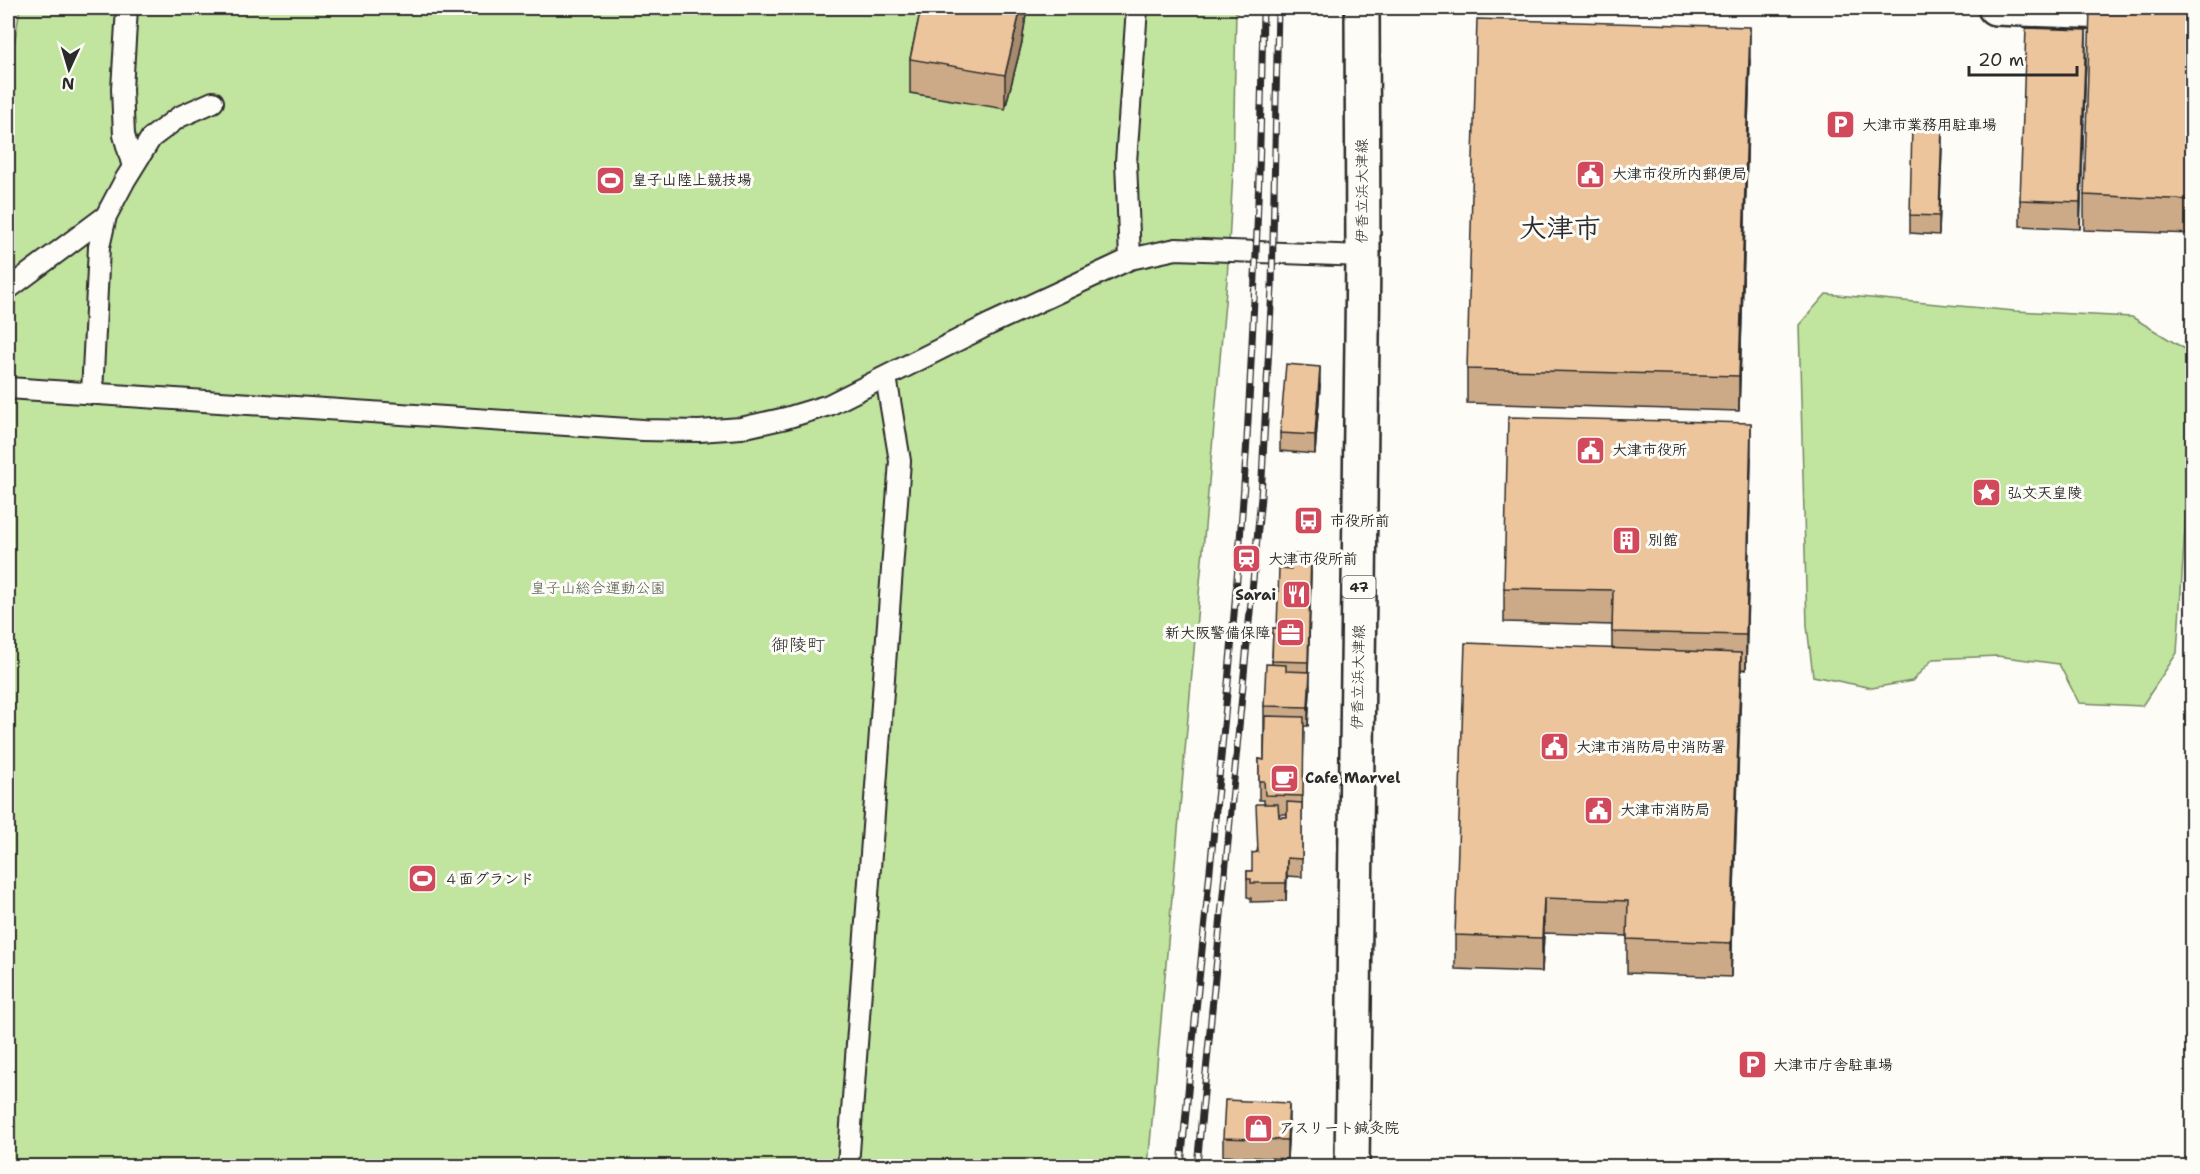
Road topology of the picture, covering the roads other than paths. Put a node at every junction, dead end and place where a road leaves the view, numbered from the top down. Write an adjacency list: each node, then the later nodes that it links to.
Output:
1 (127, 8): 7 (lane)
2 (1137, 8): 10 (lane)
3 (1362, 8): 9 (main road, 伊香立浜大津線 / 47)
4 (1995, 8): 5 (main road)
5 (2193, 15)
6 (213, 102): 7 (lane)
7 (133, 167): 8 (lane)
8 (106, 216): 11 (lane); 14 (lane)
9 (1363, 256): 10 (lane); 16 (main road, 伊香立浜大津線 / 47)
10 (1130, 259): 12 (lane)
11 (8, 289)
12 (886, 377): 14 (lane); 15 (lane)
13 (8, 388): 14 (lane)
14 (92, 394)
15 (848, 1167)
16 (1352, 1167)

